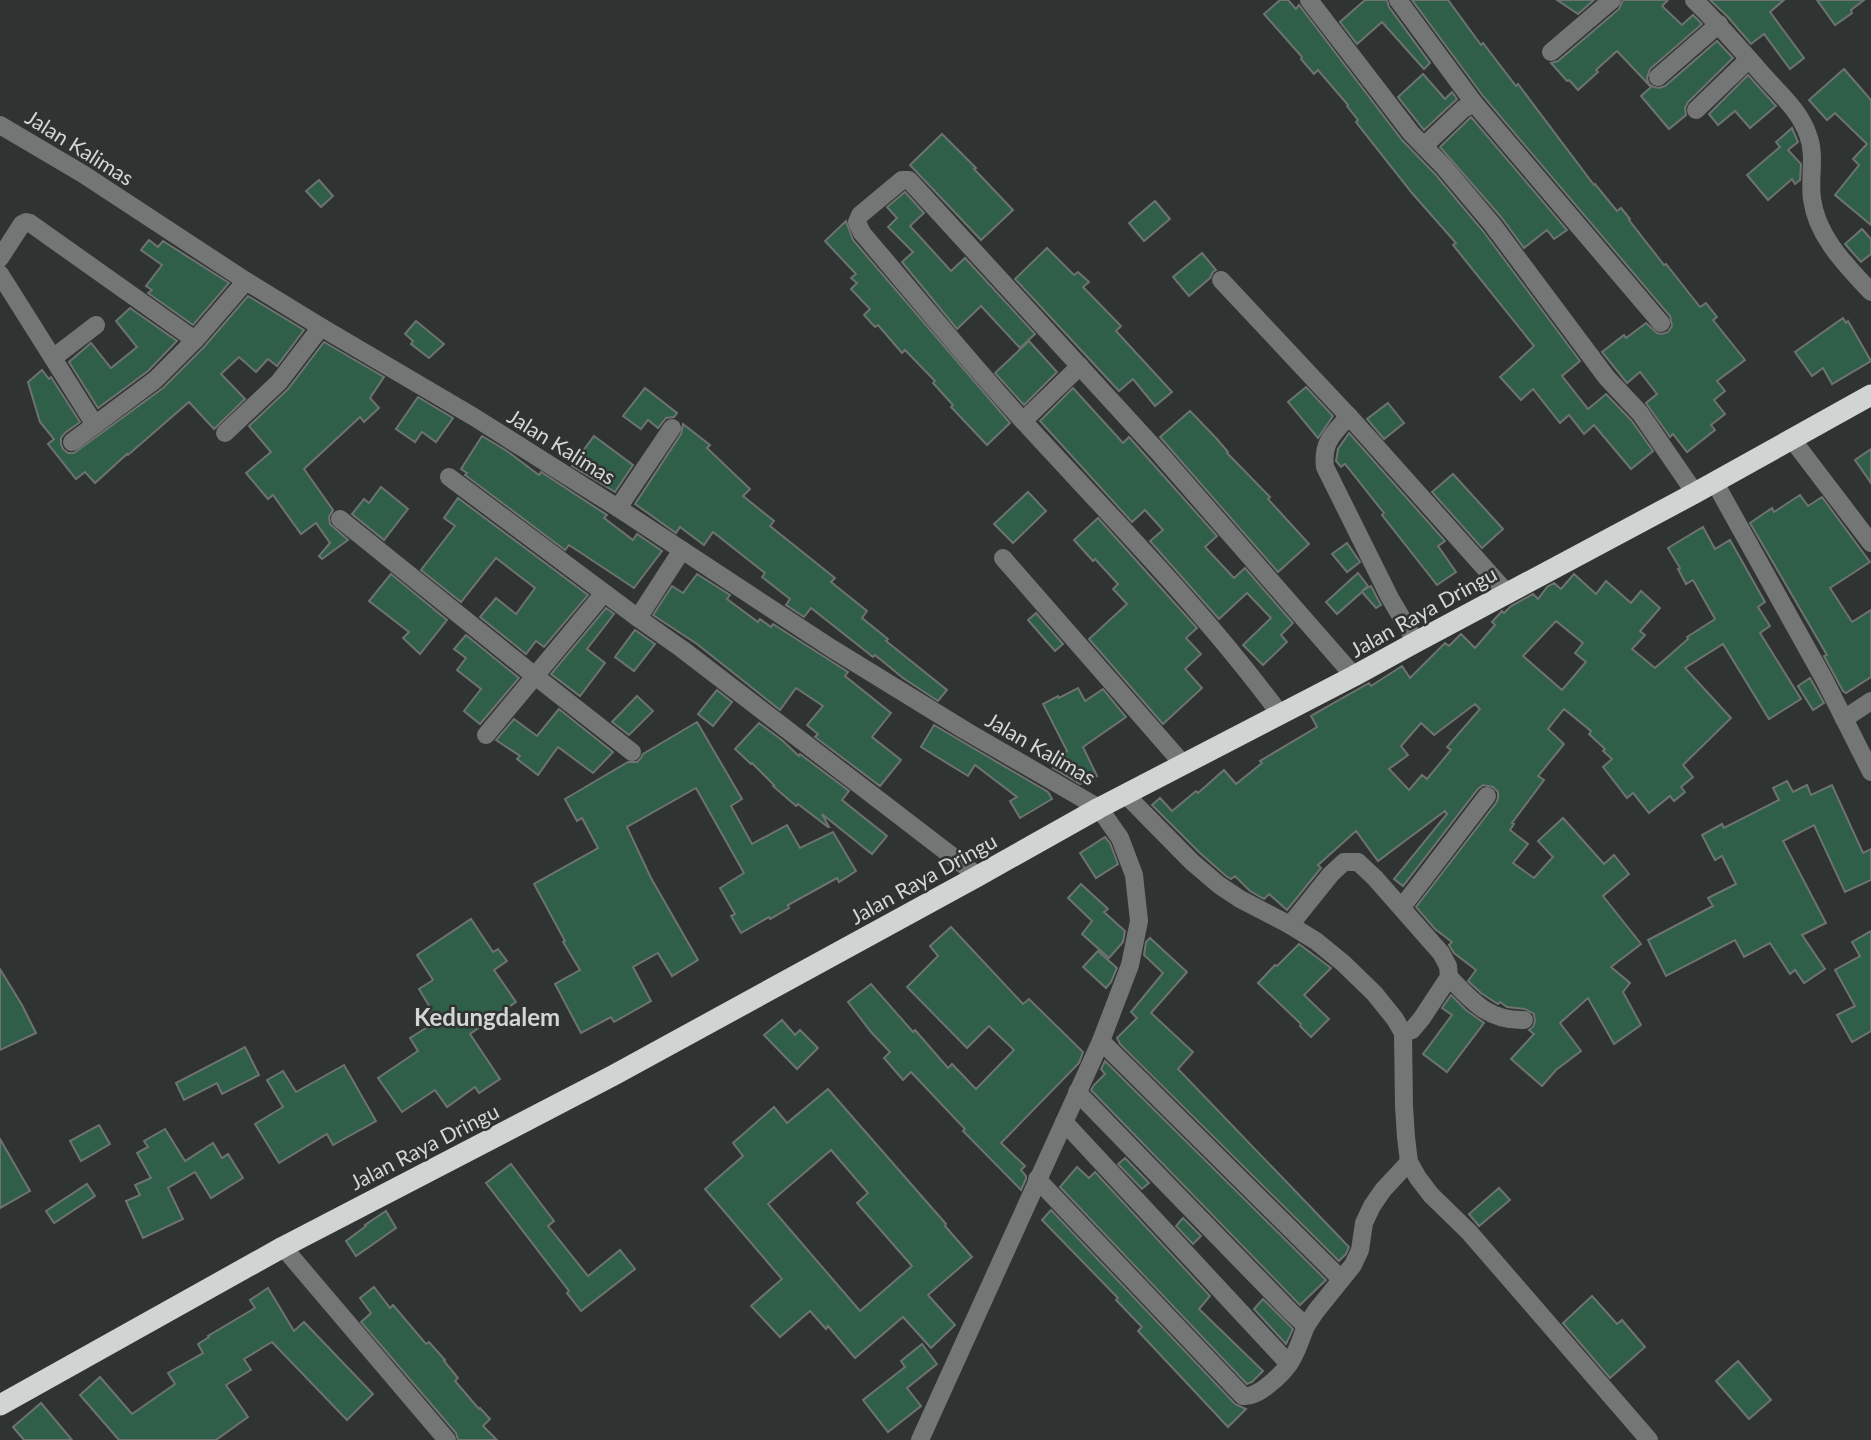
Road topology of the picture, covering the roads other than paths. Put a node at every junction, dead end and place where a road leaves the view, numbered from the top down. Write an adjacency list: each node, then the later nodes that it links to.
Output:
1 (1309, 0): 12 (street)
2 (1398, 0): 9 (street)
3 (1612, 0): 6 (street)
4 (1694, 0): 5 (street)
5 (1719, 24): 7 (street); 8 (street)
6 (1552, 52)
7 (1749, 59): 10 (street); 17 (street)
8 (1658, 77)
9 (1474, 103): 12 (street); 18 (street)
10 (1696, 110)
11 (0, 125): 16 (street, Jalan Kalimas)
12 (1424, 146): 34 (street)
13 (0, 258): 21 (street)
14 (0, 274): 22 (street)
15 (1221, 280): 25 (street)
16 (246, 281): 20 (street, Jalan Kalimas); 21 (street)
17 (1871, 292)
18 (1661, 323)
19 (96, 325): 22 (street)
20 (321, 327): 29 (street); 35 (street, Jalan Kalimas)
21 (195, 340): 27 (street)
22 (53, 358): 27 (street)
23 (1080, 366): 26 (street); 26 (street); 45 (street)
24 (1871, 395): 30 (highway, Jalan Raya Dringu)
25 (1349, 416): 41 (street); 43 (street)
26 (1023, 421): 47 (street)
27 (95, 425): 31 (street)
28 (672, 428): 35 (street)
29 (225, 433)
30 (1791, 438): 33 (highway, Jalan Raya Dringu); 37 (street)
31 (72, 442)
32 (449, 477): 40 (street)
33 (1714, 481): 34 (highway, Jalan Raya Dringu); 48 (street)
34 (1695, 493): 41 (highway, Jalan Raya Dringu)
35 (618, 508): 38 (street, Jalan Kalimas)
36 (340, 519): 44 (street)
37 (1871, 543)
38 (682, 550): 42 (street); 55 (street, Jalan Kalimas)
39 (1003, 558): 51 (street)
40 (604, 593): 42 (street); 44 (street)
41 (1507, 593): 43 (highway, Jalan Raya Dringu)
42 (638, 618): 56 (street)
43 (1416, 642): 45 (highway, Jalan Raya Dringu)
44 (536, 676): 49 (street); 50 (street)
45 (1354, 676): 47 (highway, Jalan Raya Dringu)
46 (1871, 701): 48 (street)
47 (1280, 714): 51 (highway, Jalan Raya Dringu)
48 (1844, 719): 52 (street)
49 (486, 735)
50 (632, 752)
51 (1183, 764): 53 (highway, Jalan Raya Dringu)
52 (1871, 772)
53 (1126, 795): 55 (highway, Jalan Raya Dringu); 58 (street)
54 (1487, 796): 57 (street)
55 (1098, 808): 56 (highway, Jalan Raya Dringu); 62 (street)
56 (978, 876): 67 (highway, Jalan Raya Dringu)
57 (1402, 907): 58 (street); 59 (street)
58 (1290, 925): 61 (street)
59 (1449, 977): 60 (street); 61 (street)
60 (1524, 1020)
61 (1404, 1033): 65 (street)
62 (1101, 1041): 63 (street); 68 (street)
63 (1077, 1092): 64 (street); 69 (street)
64 (1064, 1122): 66 (street); 70 (street)
65 (1409, 1162): 68 (street); 74 (street)
66 (1037, 1179): 70 (street); 73 (street)
67 (283, 1247): 71 (highway, Jalan Raya Dringu); 72 (street)
68 (1341, 1279): 69 (street)
69 (1306, 1326): 70 (street)
70 (1289, 1364)
71 (0, 1405)
72 (447, 1440)
73 (920, 1440)
74 (1649, 1440)

